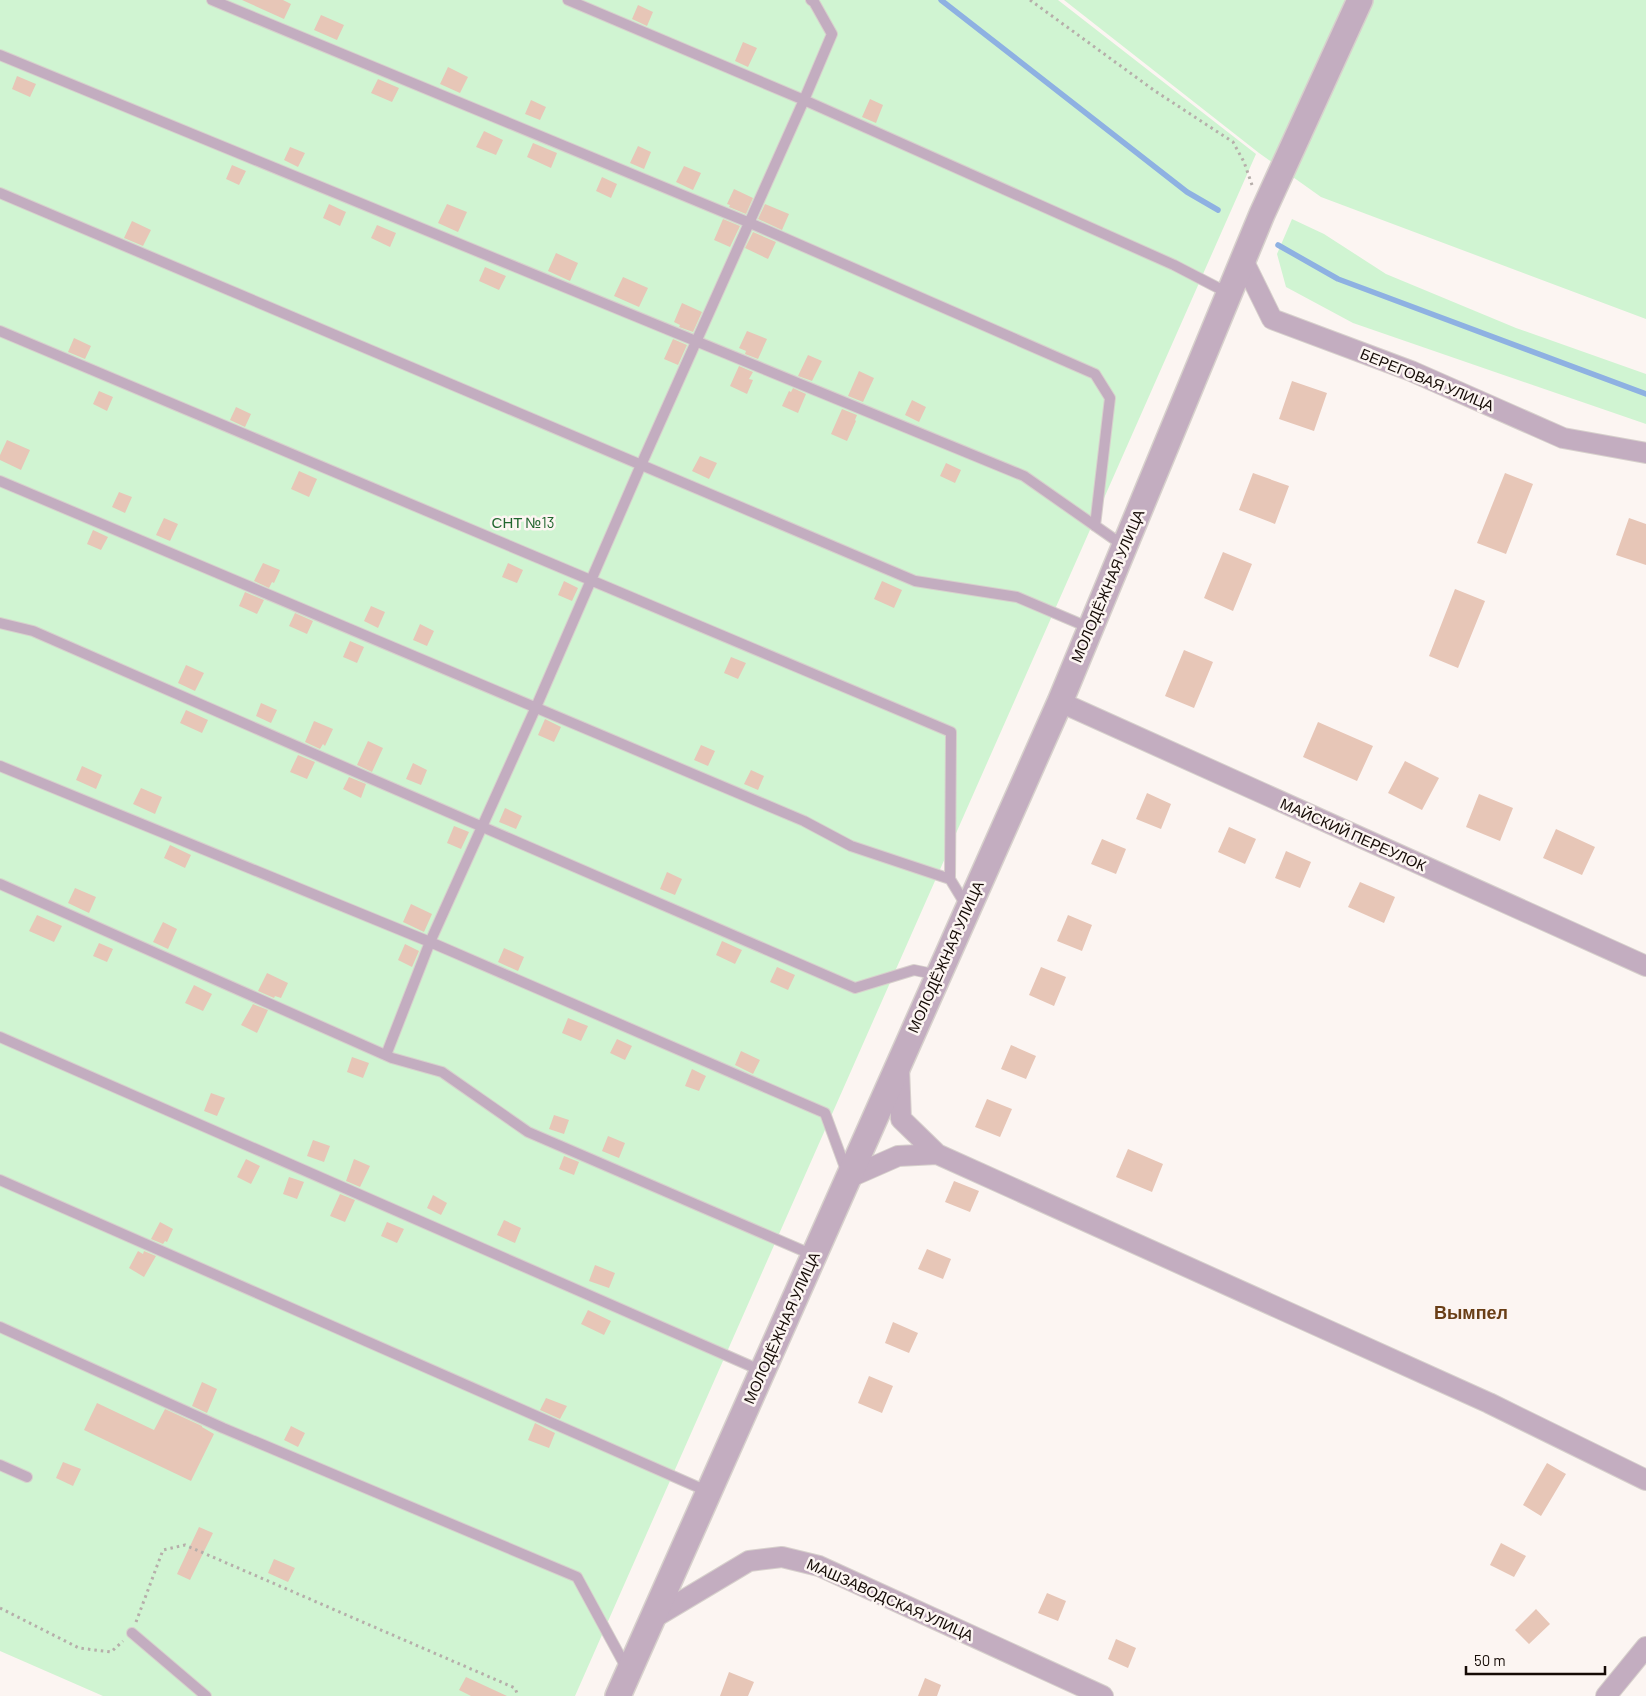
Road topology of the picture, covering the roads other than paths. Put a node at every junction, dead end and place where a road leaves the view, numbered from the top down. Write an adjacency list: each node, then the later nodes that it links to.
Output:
1 (212, 0): 8 (lane)
2 (568, 0): 6 (lane)
3 (811, 0): 6 (lane)
4 (1360, 0): 9 (street, МОЛОДЁЖНАЯ УЛИЦА)
5 (0, 55): 12 (lane)
6 (804, 100): 8 (lane); 10 (lane)
7 (0, 193): 14 (lane)
8 (750, 223): 12 (lane); 16 (lane)
9 (1243, 260): 10 (street, МОЛОДЁЖНАЯ УЛИЦА); 13 (street, БЕРЕГОВАЯ УЛИЦА)
10 (1228, 293): 17 (street, МОЛОДЁЖНАЯ УЛИЦА)
11 (0, 331): 18 (lane)
12 (696, 342): 14 (lane); 16 (lane)
13 (1646, 452)
14 (641, 465): 18 (lane); 20 (lane)
15 (0, 481): 22 (lane)
16 (1096, 526): 17 (lane)
17 (1124, 546): 20 (street, МОЛОДЁЖНАЯ УЛИЦА)
18 (591, 580): 22 (lane); 25 (lane)
19 (0, 623): 24 (lane)
20 (1090, 628): 21 (street, МОЛОДЁЖНАЯ УЛИЦА)
21 (1060, 702): 27 (street, МОЛОДЁЖНАЯ УЛИЦА); 29 (street, МАЙСКИЙ ПЕРЕУЛОК)
22 (536, 707): 24 (lane); 25 (lane)
23 (0, 766): 28 (lane)
24 (483, 827): 28 (lane); 30 (lane)
25 (950, 879): 27 (lane)
26 (0, 884): 32 (lane)
27 (968, 908): 30 (street, МОЛОДЁЖНАЯ УЛИЦА)
28 (430, 942): 32 (lane); 35 (lane)
29 (1646, 966)
30 (938, 975): 33 (street, МОЛОДЁЖНАЯ УЛИЦА)
31 (0, 1038): 39 (lane)
32 (386, 1055): 37 (lane)
33 (898, 1065): 34 (street); 35 (street, МОЛОДЁЖНАЯ УЛИЦА)
34 (937, 1154): 35 (street); 42 (street)
35 (848, 1178): 37 (street, МОЛОДЁЖНАЯ УЛИЦА)
36 (0, 1180): 43 (lane)
37 (814, 1255): 39 (street, МОЛОДЁЖНАЯ УЛИЦА)
38 (0, 1327): 47 (lane)
39 (762, 1371): 43 (street, МОЛОДЁЖНАЯ УЛИЦА)
40 (0, 1465): 41 (lane)
41 (27, 1477)
42 (1646, 1480)
43 (709, 1492): 44 (street, МОЛОДЁЖНАЯ УЛИЦА)
44 (652, 1619): 47 (street, МОЛОДЁЖНАЯ УЛИЦА); 50 (street, МАШЗАВОДСКАЯ УЛИЦА)
45 (132, 1633): 48 (lane)
46 (1646, 1647): 51 (street)
47 (628, 1672): 49 (street, МОЛОДЁЖНАЯ УЛИЦА)
48 (206, 1696)
49 (618, 1696)
50 (1103, 1696)
51 (1606, 1696)

